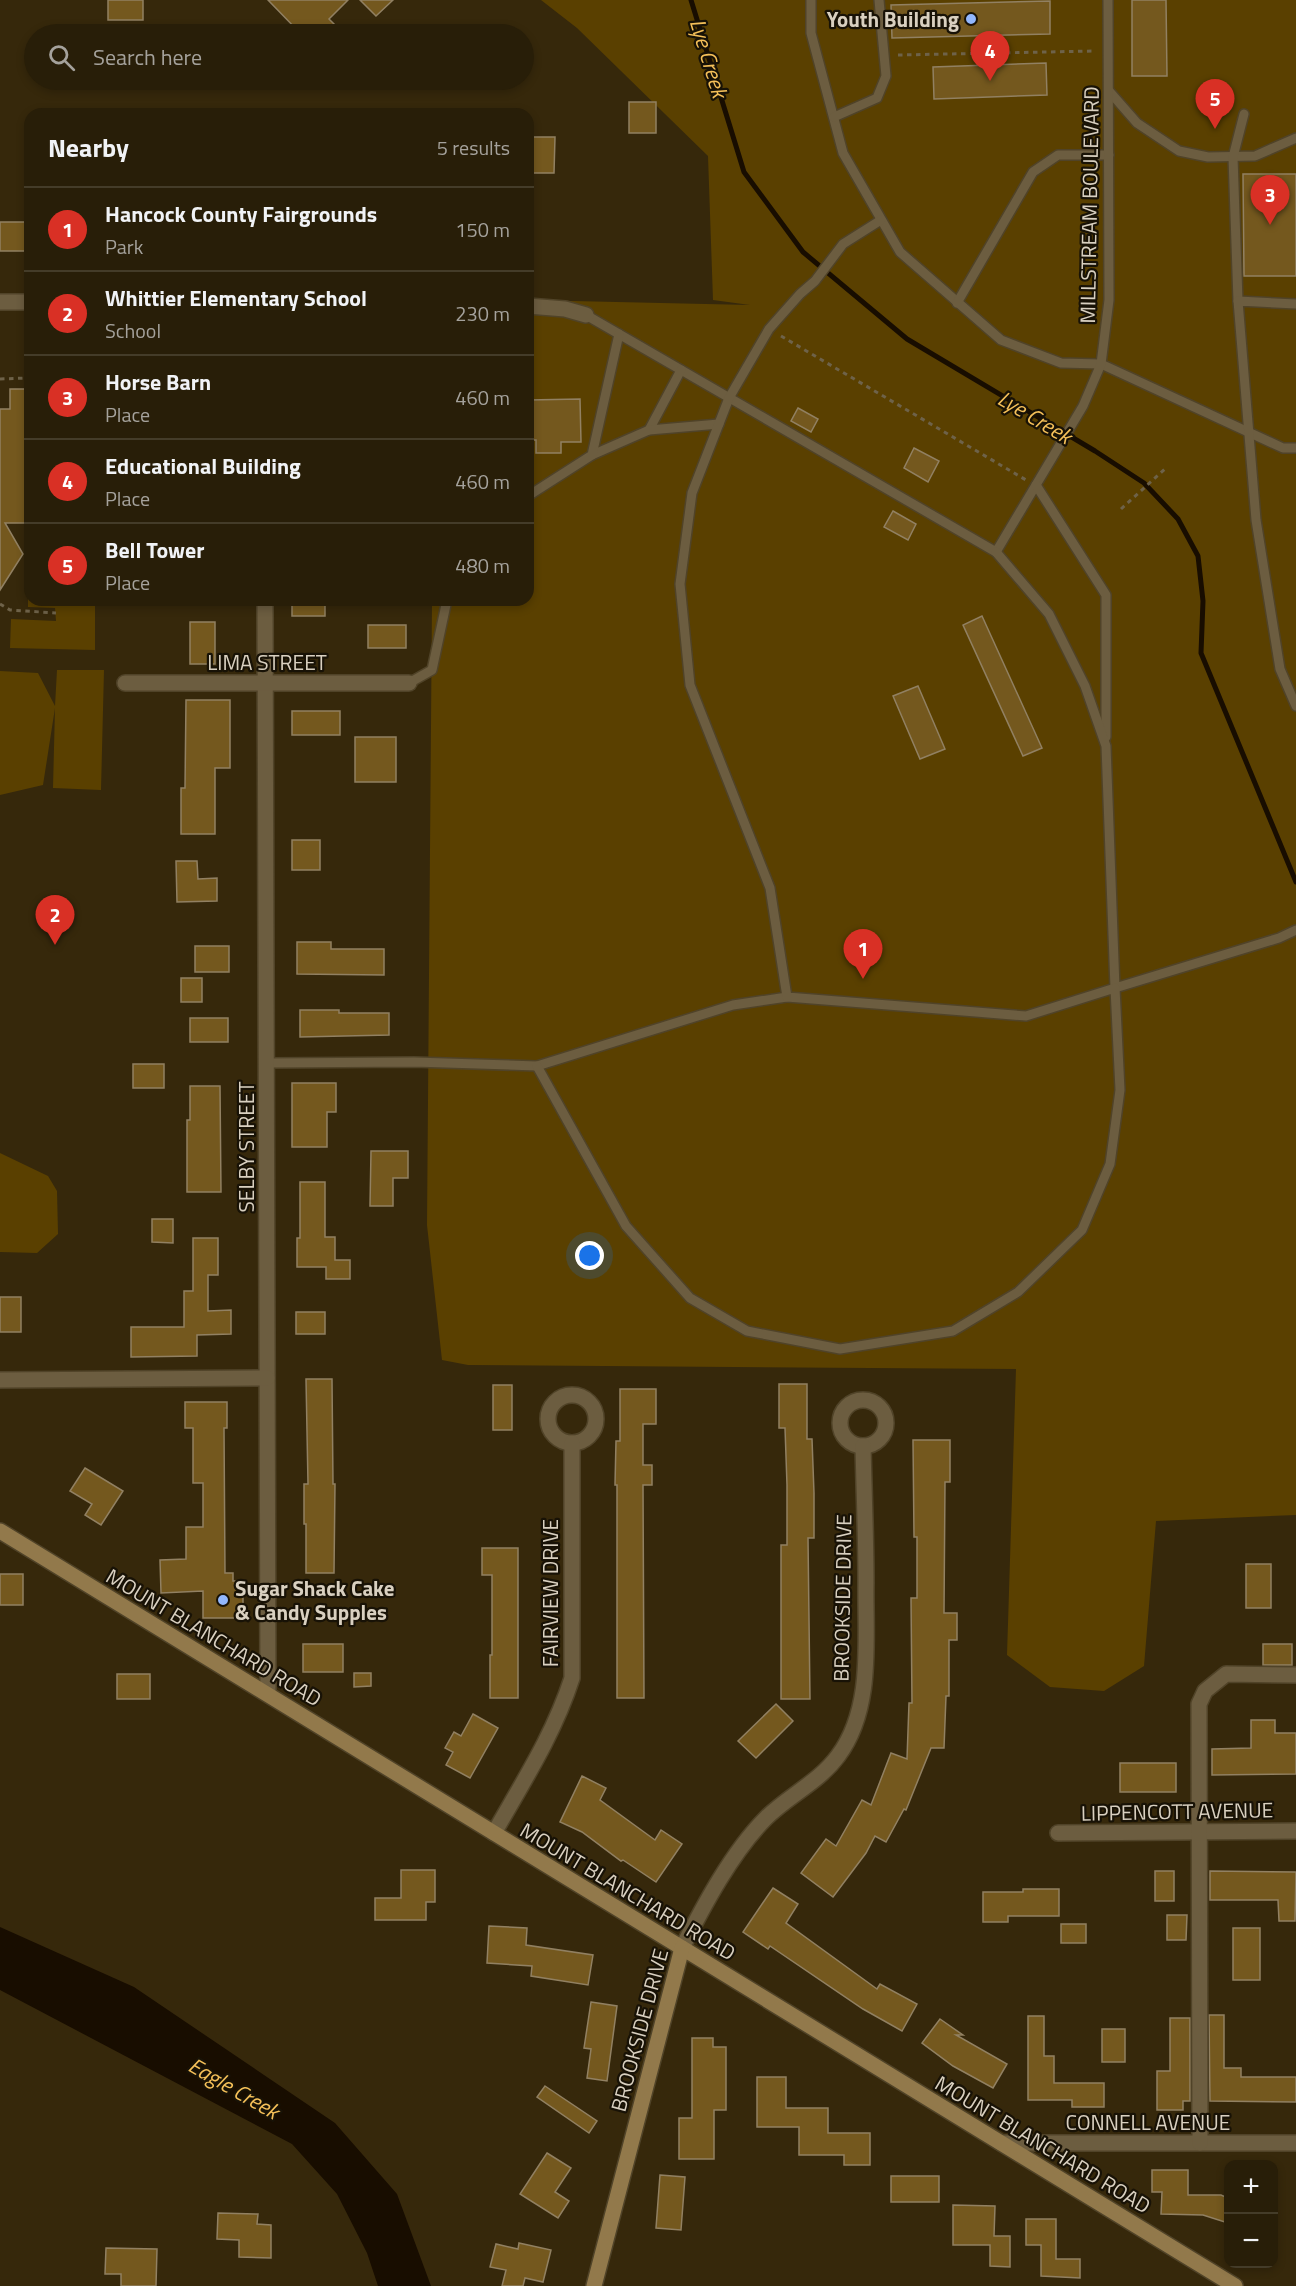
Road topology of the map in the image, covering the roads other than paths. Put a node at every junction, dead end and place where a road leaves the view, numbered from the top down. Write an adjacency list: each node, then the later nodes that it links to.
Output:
1 (811, 0): 6 (lane)
2 (879, 0): 6 (lane)
3 (1108, 0): 4 (lane, MILLSTREAM BOULEVARD)
4 (1109, 91): 8 (lane, MILLSTREAM BOULEVARD); 9 (lane)
5 (1244, 114): 9 (lane)
6 (834, 117): 10 (lane)
7 (1296, 138): 9 (lane)
8 (1109, 155): 14 (lane); 19 (lane, MILLSTREAM BOULEVARD)
9 (1233, 157): 13 (lane)
10 (881, 220): 14 (lane); 21 (lane)
11 (0, 302): 12 (street)
12 (24, 302)
13 (1238, 302): 15 (lane); 24 (lane)
14 (957, 303): 19 (lane)
15 (1296, 304)
16 (534, 306): 17 (street)
17 (586, 315): 18 (lane)
18 (619, 334): 20 (lane); 26 (lane)
19 (1101, 364): 24 (lane); 27 (lane, MILLSTREAM BOULEVARD)
20 (681, 370): 21 (lane); 23 (lane)
21 (729, 398): 22 (lane); 29 (lane)
22 (719, 424): 23 (lane); 39 (lane)
23 (649, 430): 26 (lane)
24 (1249, 432): 25 (lane); 35 (lane)
25 (1296, 448)
26 (592, 455): 28 (lane)
27 (1036, 485): 29 (lane, MILLSTREAM BOULEVARD); 36 (lane)
28 (534, 492)
29 (996, 552): 36 (lane)
30 (266, 606): 32 (street, SELBY STREET)
31 (446, 606): 34 (lane)
32 (266, 682): 33 (street, LIMA STREET); 34 (street, LIMA STREET); 40 (street, SELBY STREET)
33 (125, 683)
34 (410, 683)
35 (1296, 706)
36 (1106, 746): 38 (lane)
37 (1296, 930): 38 (lane)
38 (1115, 988): 39 (lane); 41 (lane)
39 (787, 997): 41 (lane)
40 (267, 1063): 41 (lane); 42 (street, SELBY STREET)
41 (537, 1066)
42 (267, 1378): 43 (street); 48 (street, SELBY STREET)
43 (0, 1380)
44 (572, 1443): 51 (street, FAIRVIEW DRIVE)
45 (862, 1446): 53 (street, BROOKSIDE DRIVE)
46 (0, 1531): 48 (main road, MOUNT BLANCHARD ROAD)
47 (1296, 1675): 49 (street)
48 (268, 1695): 51 (main road, MOUNT BLANCHARD ROAD)
49 (1200, 1831): 50 (street, LIPPENCOTT AVENUE); 52 (street, LIPPENCOTT AVENUE); 55 (street)
50 (1296, 1831)
51 (494, 1833): 53 (main road, MOUNT BLANCHARD ROAD)
52 (1059, 1833)
53 (682, 1948): 54 (main road, MOUNT BLANCHARD ROAD); 57 (main road, BROOKSIDE DRIVE)
54 (1001, 2143): 55 (street, CONNELL AVENUE); 58 (main road, MOUNT BLANCHARD ROAD)
55 (1200, 2143): 56 (street, CONNELL AVENUE)
56 (1296, 2143)
57 (594, 2286)
58 (1235, 2286)

